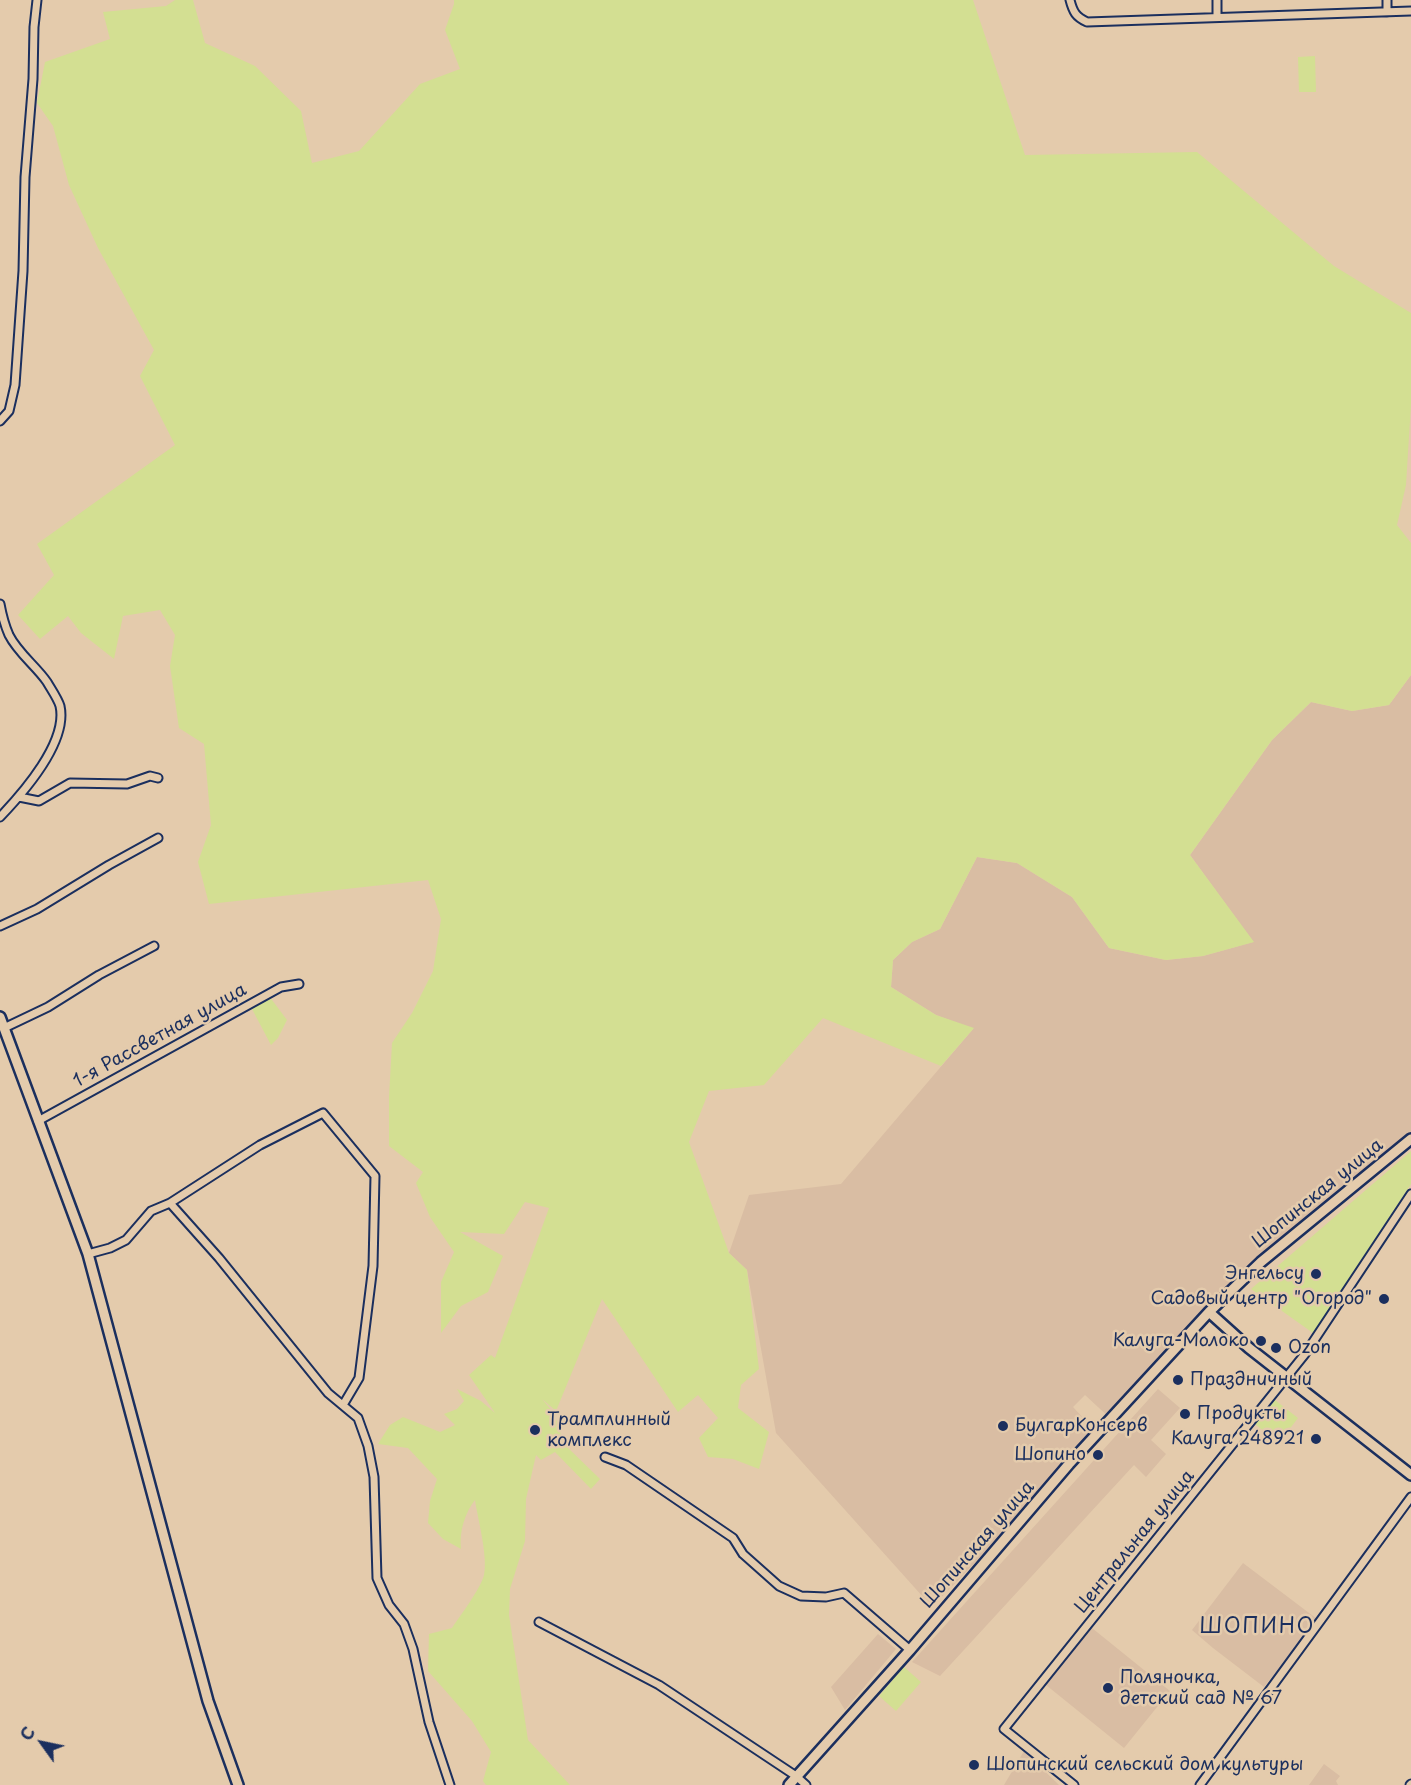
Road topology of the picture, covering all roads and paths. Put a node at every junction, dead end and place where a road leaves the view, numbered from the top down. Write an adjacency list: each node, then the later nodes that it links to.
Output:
1 (37, 0): 8 (street)
2 (1070, 0): 7 (street)
3 (1217, 0): 7 (street)
4 (1387, 0): 6 (street)
5 (1411, 11): 6 (street)
6 (1387, 12): 7 (street)
7 (1218, 16)
8 (0, 421)
9 (0, 604): 11 (street)
10 (158, 777): 11 (street)
11 (19, 797): 12 (street)
12 (0, 817)
13 (158, 838): 14 (street)
14 (0, 926)
15 (154, 946): 18 (street)
16 (299, 984): 19 (street, 1-я Рассветная улица)
17 (0, 1017): 18 (street)
18 (4, 1028): 19 (street)
19 (38, 1121): 23 (street)
20 (1411, 1139): 24 (street, Шопинская улица)
21 (1411, 1194): 25 (street, Центральная улица)
22 (170, 1203): 23 (street); 26 (street); 26 (street)
23 (88, 1254): 33 (street)
24 (1209, 1312): 25 (street); 31 (street, Шопинская улица)
25 (1287, 1378): 28 (street); 37 (street, Центральная улица)
26 (343, 1405): 34 (street)
27 (605, 1456): 31 (street)
28 (1411, 1475)
29 (1411, 1497): 38 (street)
30 (539, 1622): 32 (street)
31 (910, 1650): 32 (street, Шопинская улица)
32 (796, 1776): 35 (street, Шопинская улица); 36 (street)
33 (238, 1785)
34 (450, 1785)
35 (789, 1785)
36 (806, 1785)
37 (1074, 1785)
38 (1200, 1785)

